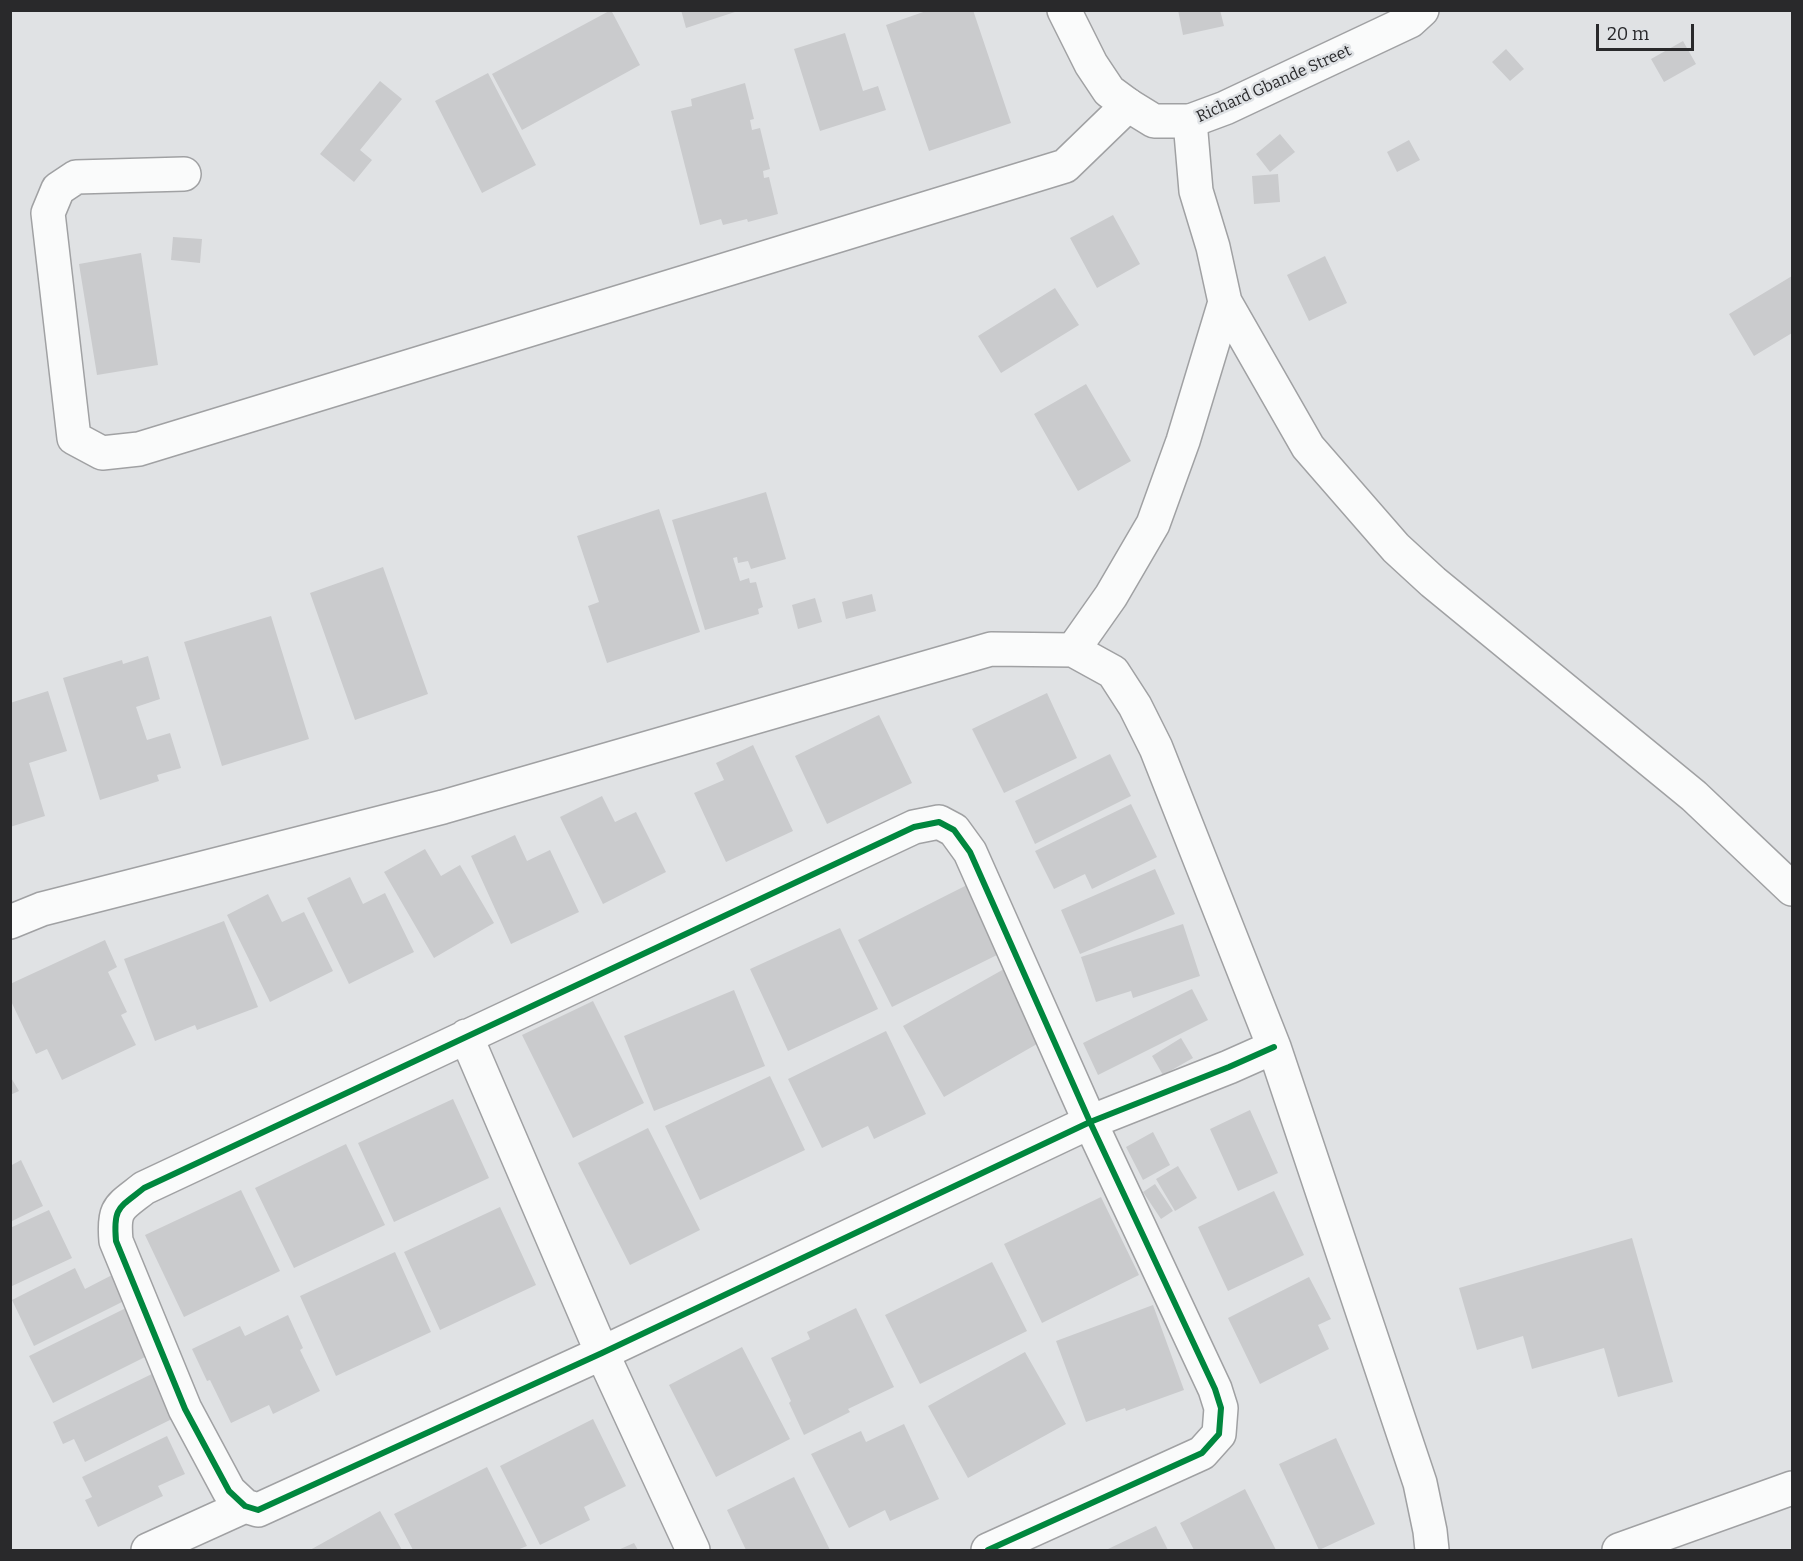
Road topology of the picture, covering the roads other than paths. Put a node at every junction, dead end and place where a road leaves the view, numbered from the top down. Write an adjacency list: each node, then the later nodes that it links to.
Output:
1 (1064, 10): 3 (street, Richard Gbande Street)
2 (1414, 14): 4 (street, Richard Gbande Street)
3 (1128, 105): 4 (street, Richard Gbande Street); 5 (street)
4 (1190, 121): 6 (street)
5 (184, 174)
6 (1225, 302): 7 (street); 8 (street)
7 (1073, 650): 9 (street); 11 (street)
8 (1792, 889)
9 (10, 922)
10 (466, 1036): 12 (street); 13 (street); 15 (street)
11 (1274, 1047): 12 (street); 19 (street)
12 (1090, 1122): 13 (street); 18 (street)
13 (602, 1353): 15 (street); 17 (street)
14 (1792, 1488): 20 (street)
15 (245, 1506): 16 (street)
16 (148, 1551)
17 (693, 1551)
18 (988, 1551)
19 (1432, 1551)
20 (1618, 1551)

